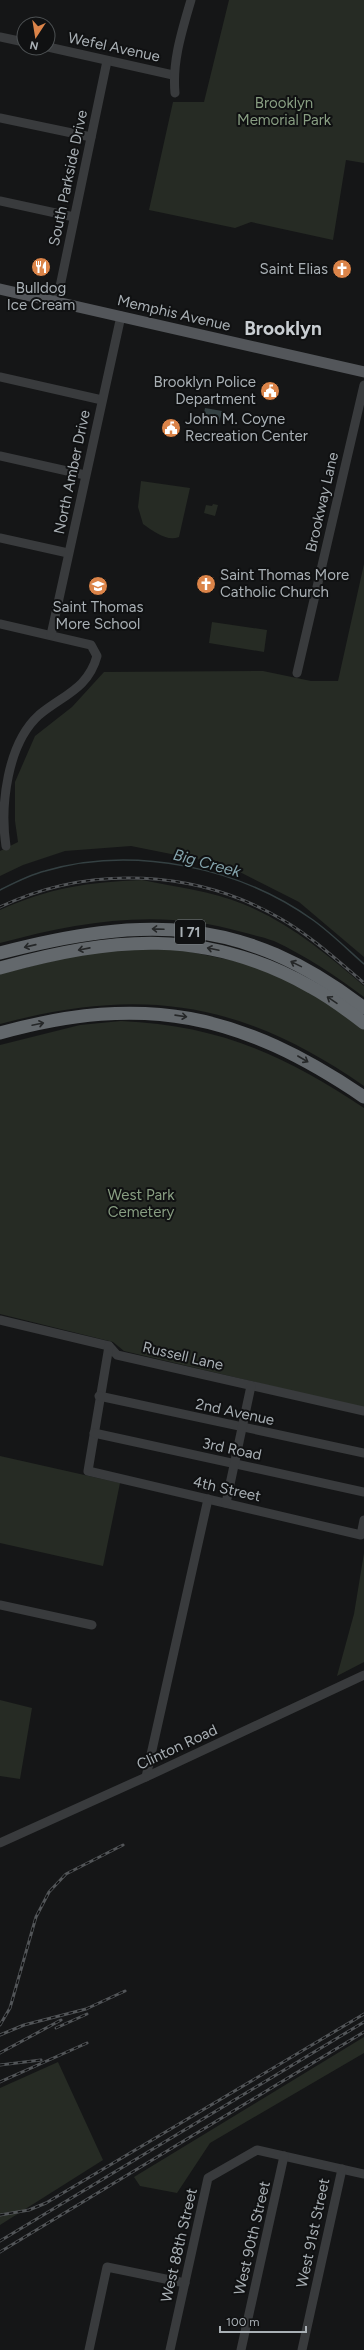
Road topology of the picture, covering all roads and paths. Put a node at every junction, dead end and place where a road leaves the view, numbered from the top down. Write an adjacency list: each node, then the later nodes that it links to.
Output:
1 (191, 0): 6 (street)
2 (0, 37): 3 (street)
3 (16, 40)
4 (56, 49): 5 (street, Wefel Avenue)
5 (107, 60): 6 (street, Wefel Avenue); 9 (street, South Parkside Drive)
6 (173, 75): 7 (street)
7 (175, 93)
8 (0, 118): 9 (street)
9 (91, 137): 11 (street, South Parkside Drive)
10 (0, 201): 11 (street)
11 (74, 217): 13 (street, South Parkside Drive)
12 (0, 288): 13 (main road, Memphis Avenue)
13 (57, 301): 14 (main road, Memphis Avenue)
14 (121, 316): 15 (main road, Memphis Avenue); 18 (street, North Amber Drive)
15 (364, 372)
16 (0, 377): 18 (street)
17 (364, 385): 25 (street, Brookway Lane)
18 (102, 400): 20 (street, North Amber Drive)
19 (0, 456): 20 (street)
20 (85, 475): 22 (street, North Amber Drive)
21 (0, 538): 22 (street)
22 (68, 553): 24 (street, North Amber Drive)
23 (0, 624): 24 (street)
24 (51, 635): 26 (street)
25 (297, 673)
26 (3, 786): 27 (street)
27 (6, 846)
28 (0, 954): 30 (highway, I 71, one-way to 28)
29 (0, 968): 31 (highway, one-way to 29)
30 (364, 1008)
31 (364, 1023)
32 (0, 1033): 33 (highway, one-way to 33)
33 (364, 1097)
34 (0, 1320): 35 (street, Russell Lane)
35 (109, 1346): 36 (street, Russell Lane); 37 (street)
36 (251, 1386): 38 (street, Russell Lane); 39 (street)
37 (99, 1396): 39 (street, 2nd Avenue); 40 (street)
38 (364, 1411)
39 (241, 1428): 41 (street, 2nd Avenue); 42 (street)
40 (94, 1433): 42 (street, 3rd Road); 44 (street, 4th Street)
41 (364, 1453)
42 (234, 1464): 43 (street, 3rd Road); 45 (street)
43 (364, 1492)
44 (208, 1499): 45 (street, 4th Street); 50 (street)
45 (226, 1503): 46 (street, 4th Street)
46 (364, 1520)
47 (0, 1605): 48 (street)
48 (92, 1625)
49 (364, 1675): 50 (street, Clinton Road)
50 (146, 1777): 51 (street, Clinton Road)
51 (0, 1843)
52 (284, 2156): 53 (street); 55 (street, West 88th Street); 58 (street, West 90th Street)
53 (342, 2169): 54 (street); 59 (street, West 91st Street)
54 (364, 2174)
55 (185, 2283): 56 (street); 57 (street, West 88th Street)
56 (89, 2350)
57 (170, 2350)
58 (241, 2350)
59 (302, 2350)

